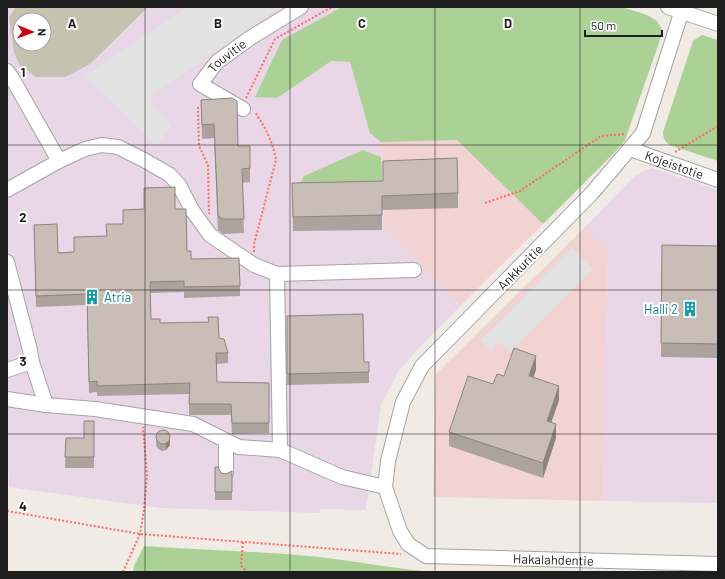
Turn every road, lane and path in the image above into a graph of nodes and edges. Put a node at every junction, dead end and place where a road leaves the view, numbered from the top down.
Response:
1 (301, 7) edge
2 (332, 7) edge
3 (668, 7) edge
4 (682, 9) edge
5 (718, 24) edge
6 (7, 71) edge
7 (204, 107) edge
8 (242, 108) junction
9 (718, 126) edge
10 (643, 133) junction
11 (630, 149) junction
12 (675, 152) dead end
13 (59, 161) junction
14 (718, 180) edge
15 (7, 190) edge
16 (485, 203) dead end
17 (209, 207) dead end
18 (7, 262) edge
19 (254, 265) junction
20 (414, 270) dead end
21 (276, 274) junction
22 (32, 362) junction
23 (7, 370) edge
24 (7, 399) edge
25 (46, 405) junction
26 (142, 416) junction
27 (226, 441) junction
28 (280, 450) junction
29 (226, 473) edge
30 (385, 487) junction
31 (7, 511) edge
32 (400, 531) joint
33 (140, 534) junction
34 (243, 542) junction
35 (403, 554) dead end
36 (718, 564) edge
37 (123, 572) edge
38 (247, 572) edge

1 - 8 street, Touvitie
2 - 8 path
3 - 4 street
4 - 5 street
4 - 10 street, Ankkuritie
6 - 13 street
7 - 17 path
8 - 19 path
9 - 12 path
10 - 11 street, Ankkuritie
10 - 16 path
11 - 14 street, Kojeistotie
11 - 30 street, Ankkuritie
13 - 15 street
13 - 19 street
18 - 22 street
19 - 21 street
20 - 21 street
21 - 28 street
22 - 23 street
22 - 25 street
24 - 25 street
25 - 26 street
26 - 27 street
26 - 33 path
27 - 28 street
27 - 29 street
28 - 30 street
30 - 32 street, Ankkuritie
31 - 33 path
32 - 36 street, Hakalahdentie
33 - 34 path
33 - 37 path
34 - 35 path
34 - 38 path

